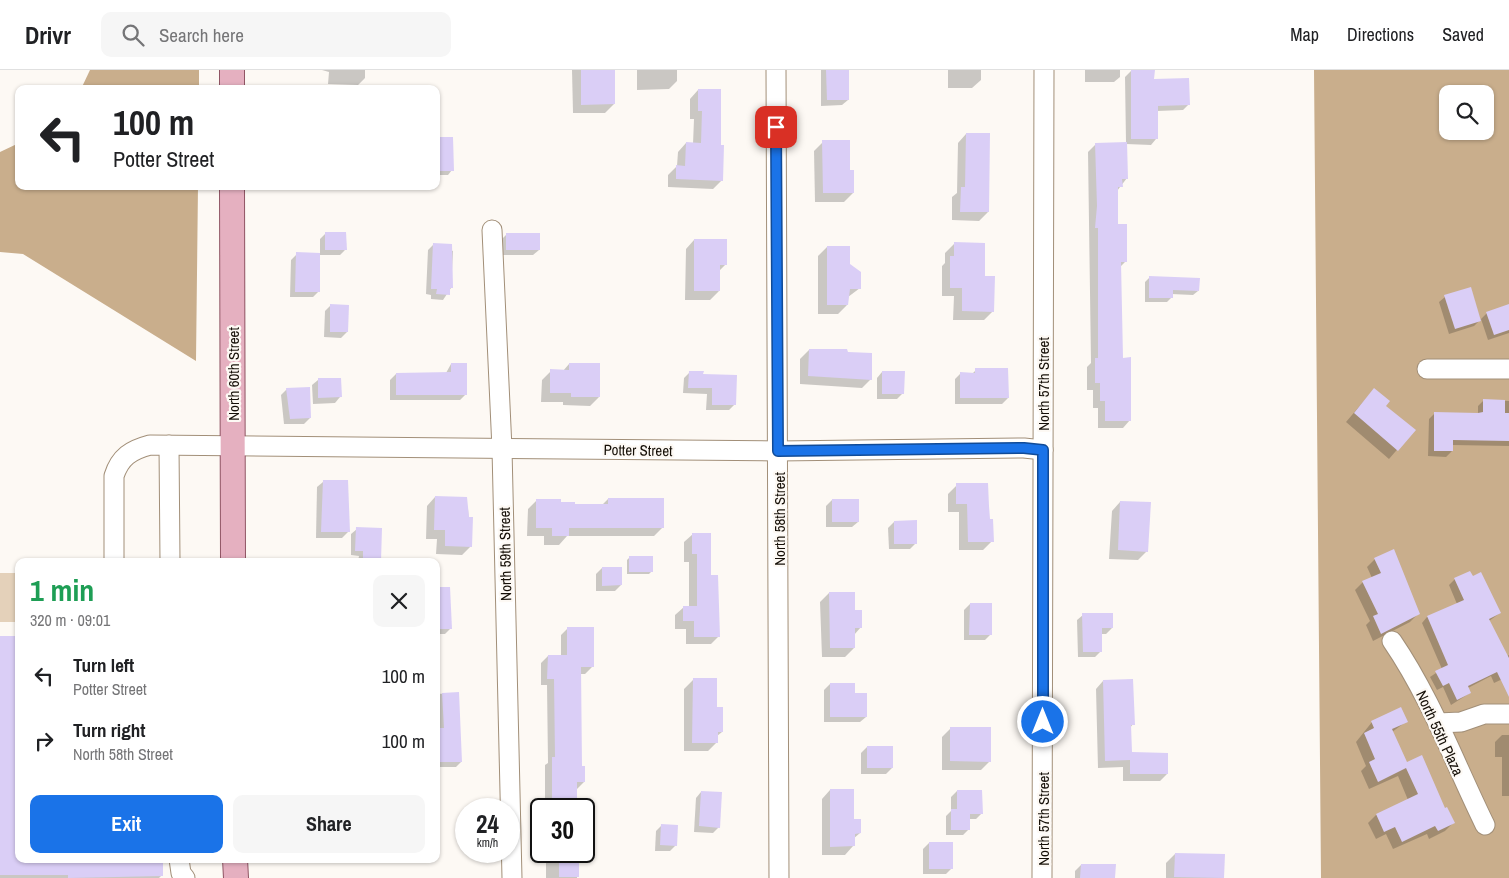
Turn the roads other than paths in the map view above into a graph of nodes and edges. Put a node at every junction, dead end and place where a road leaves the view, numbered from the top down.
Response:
1 (232, 70) edge
2 (776, 70) edge
3 (1044, 70) edge
4 (232, 85) edge
5 (232, 190) edge
6 (492, 230) dead end
7 (1427, 368) dead end
8 (1509, 369) edge
9 (169, 444) junction
10 (233, 446) junction
11 (502, 449) junction
12 (1043, 450) junction
13 (778, 451) junction
14 (114, 558) edge
15 (170, 558) edge
16 (233, 558) edge
17 (1392, 641) dead end
18 (1509, 714) edge
19 (1438, 723) junction
20 (1485, 825) dead end
21 (180, 863) edge
22 (235, 863) edge
23 (185, 878) edge
24 (236, 878) edge
25 (512, 878) edge
26 (779, 878) edge
27 (1042, 878) edge

1 - 4 main road
2 - 13 street, North 58th Street
3 - 12 street, North 57th Street
5 - 10 main road, North 60th Street
6 - 11 street, North 59th Street
7 - 8 street
9 - 10 street, Potter Street
9 - 14 street, Potter Street
9 - 15 street
10 - 11 street, Potter Street
10 - 16 main road, North 60th Street
11 - 13 street, Potter Street
11 - 25 street, North 59th Street
12 - 13 street, Potter Street
12 - 27 street, North 57th Street
13 - 26 street, North 58th Street
17 - 19 street, North 55th Plaza
18 - 19 street
19 - 20 street, North 55th Plaza
21 - 23 street
22 - 24 main road

